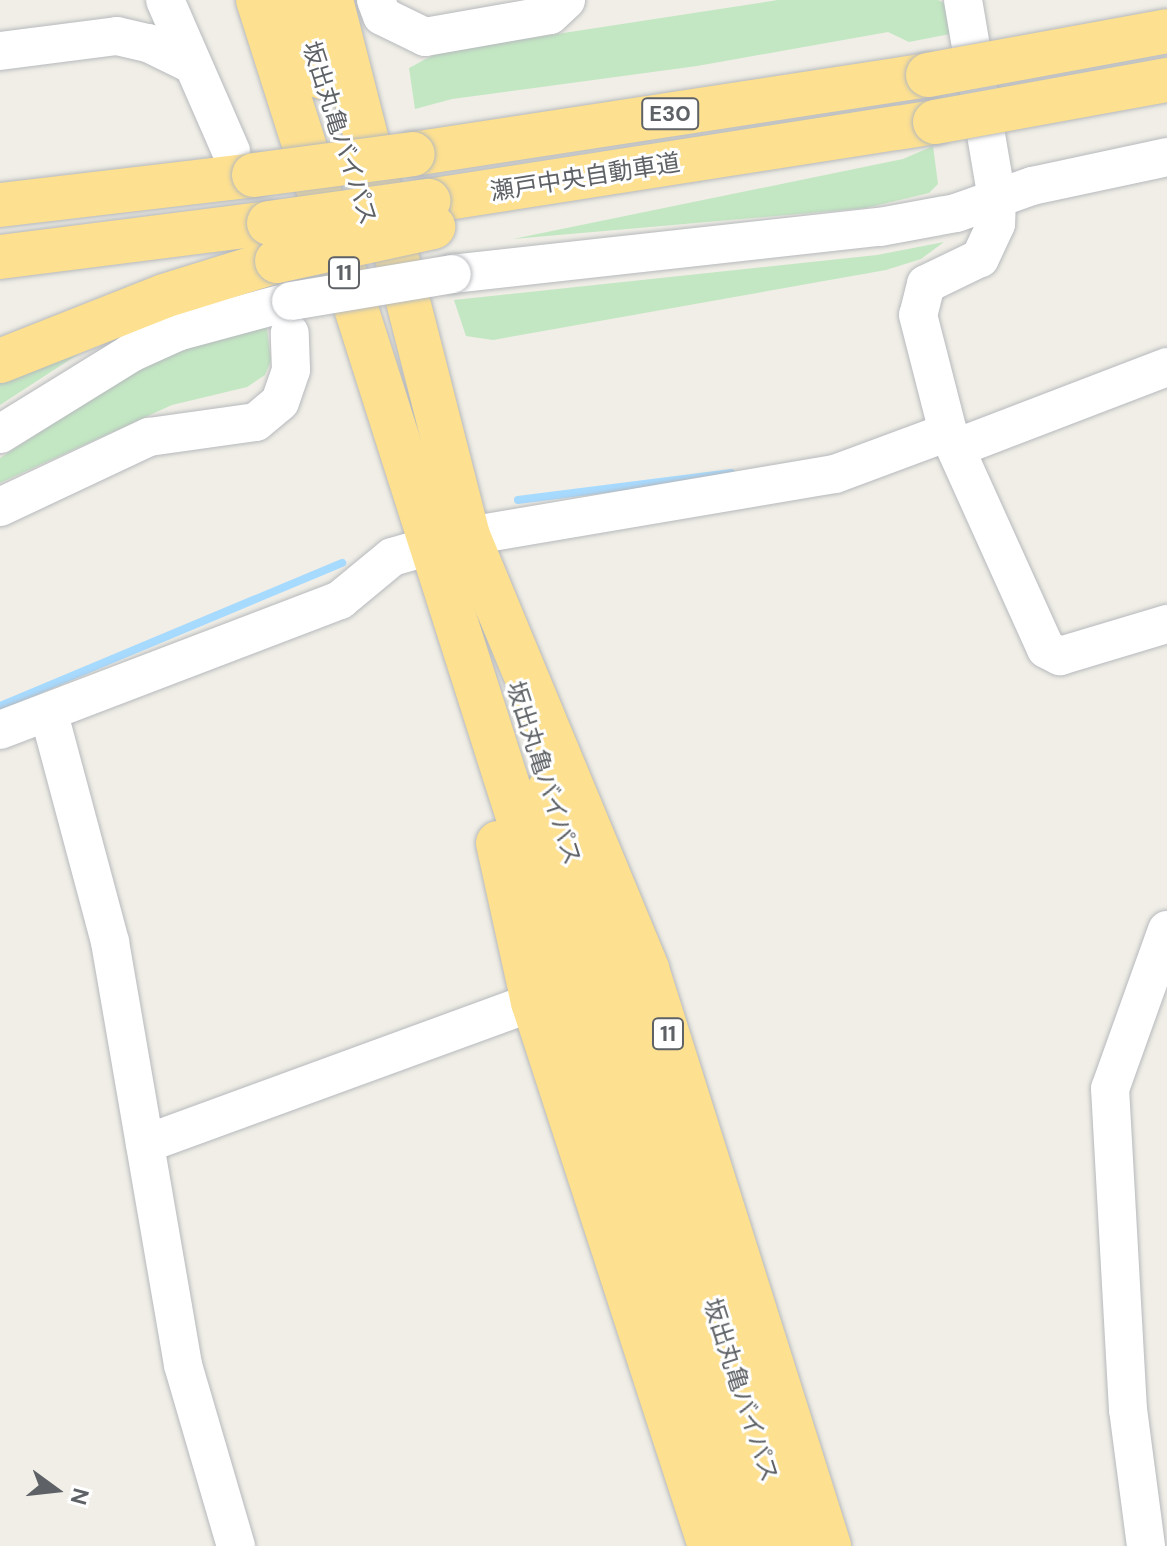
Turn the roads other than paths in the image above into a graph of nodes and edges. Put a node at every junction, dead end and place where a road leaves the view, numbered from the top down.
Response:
1 (165, 0) edge
2 (229, 0) edge
3 (258, 0) edge
4 (297, 0) edge
5 (331, 0) edge
6 (376, 0) edge
7 (566, 0) edge
8 (963, 0) edge
9 (1167, 31) edge
10 (0, 51) edge
11 (189, 63) junction
12 (1167, 80) edge
13 (1167, 157) edge
14 (242, 163) junction
15 (997, 198) junction
16 (0, 205) edge
17 (0, 257) edge
18 (282, 279) junction
19 (0, 361) edge
20 (1167, 367) edge
21 (0, 434) edge
22 (952, 440) junction
23 (0, 507) edge
24 (449, 541) junction
25 (1167, 624) edge
26 (49, 714) junction
27 (0, 730) edge
28 (1167, 930) edge
29 (533, 1002) junction
30 (145, 1144) junction
31 (236, 1546) edge
32 (710, 1546) edge
33 (750, 1546) edge
34 (790, 1546) edge
35 (829, 1546) edge
36 (1146, 1546) edge

1 - 11 street
2 - 24 highway
3 - 24 highway, 坂出丸亀バイパス / 11
4 - 24 highway, 坂出丸亀バイパス / 11
5 - 24 highway
6 - 7 street
8 - 15 street
9 - 14 highway, 瀬戸中央自動車道 / E30, bridge
10 - 11 street
11 - 14 street
12 - 18 highway, bridge
13 - 15 street
14 - 16 highway, 瀬戸中央自動車道 / E30
15 - 18 street, bridge
15 - 22 street
17 - 18 highway
18 - 19 highway
18 - 21 street
18 - 23 street
20 - 22 street
22 - 24 street
22 - 25 street
24 - 26 street
24 - 29 highway, 11
24 - 33 highway, 坂出丸亀バイパス / 11
24 - 34 highway, 坂出丸亀バイパス / 11
24 - 35 highway, 11
26 - 27 street
26 - 30 street
28 - 36 street
29 - 30 street
29 - 32 highway, 11
30 - 31 street

